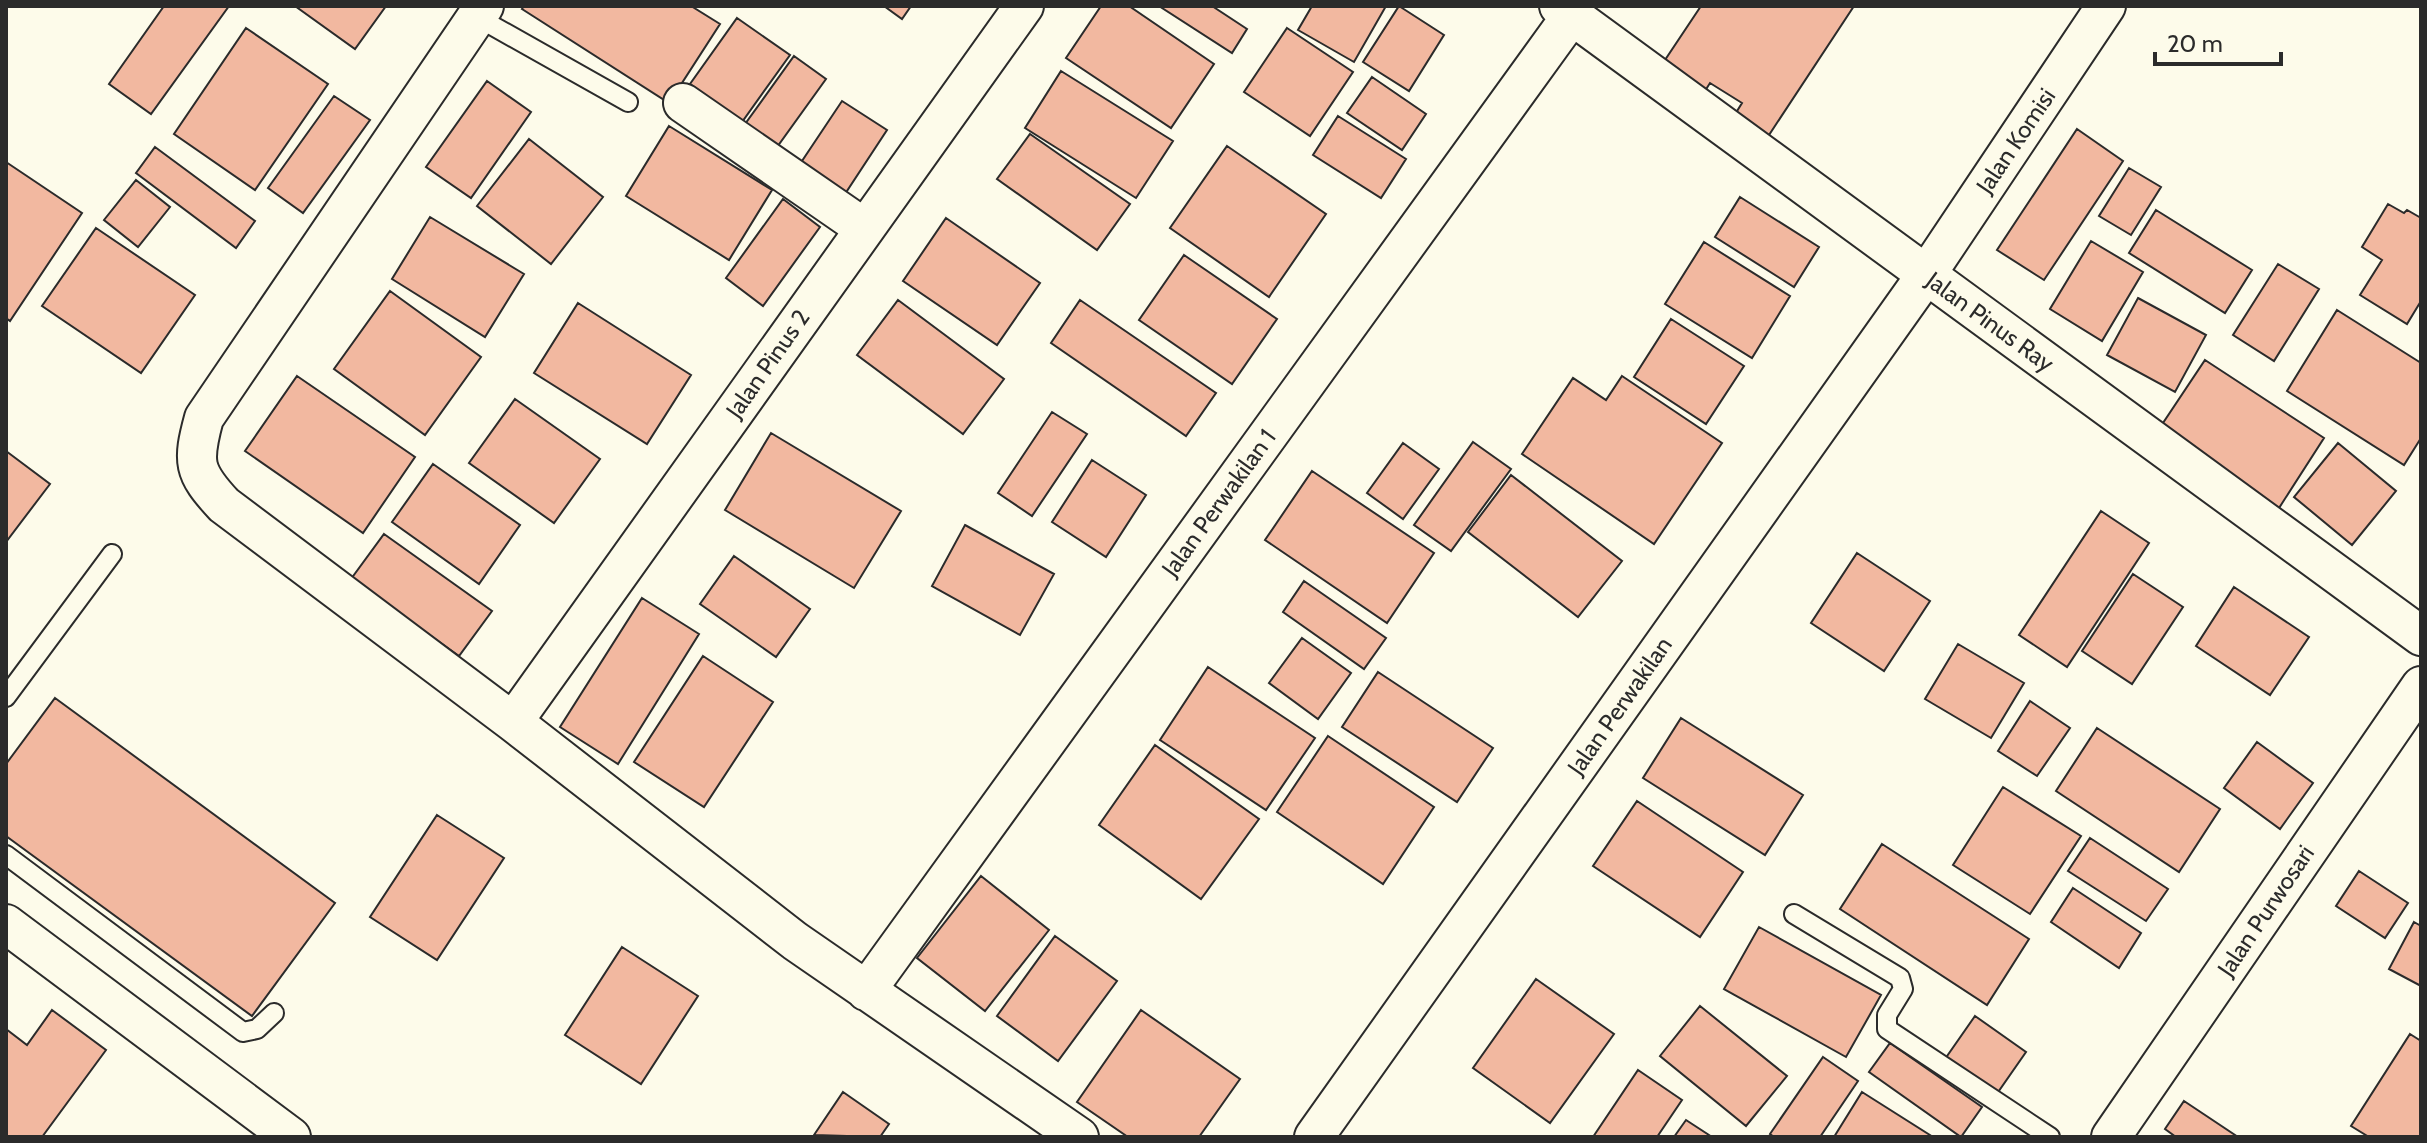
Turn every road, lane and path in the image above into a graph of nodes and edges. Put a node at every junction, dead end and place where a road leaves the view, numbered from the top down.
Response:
1 (1024, 6) edge
2 (2106, 6) edge
3 (1566, 10) edge
4 (480, 11) edge
5 (628, 102) dead end
6 (683, 103) dead end
7 (864, 228) junction
8 (1926, 275) junction
9 (112, 554) dead end
10 (2421, 636) edge
11 (2421, 686) edge
12 (6, 697) edge
13 (513, 722) junction
14 (6, 855) edge
15 (1794, 914) dead end
16 (6, 924) edge
17 (866, 991) junction
18 (274, 1013) dead end
19 (291, 1137) edge
20 (1079, 1137) edge
21 (1314, 1137) edge
22 (2050, 1137) edge
23 (2111, 1137) edge

1 - 7 street, Jalan Pinus 2
2 - 8 street, Jalan Komisi
3 - 8 street, Jalan Pinus Ray
3 - 17 street, Jalan Perwakilan 1
4 - 5 lane
4 - 13 street
6 - 7 street
7 - 13 street, Jalan Pinus 2
8 - 10 street, Jalan Pinus Ray
8 - 21 street, Jalan Perwakilan
9 - 12 lane
11 - 23 street, Jalan Purwosari
13 - 17 street
14 - 18 lane
15 - 22 lane
16 - 19 street
17 - 20 street

